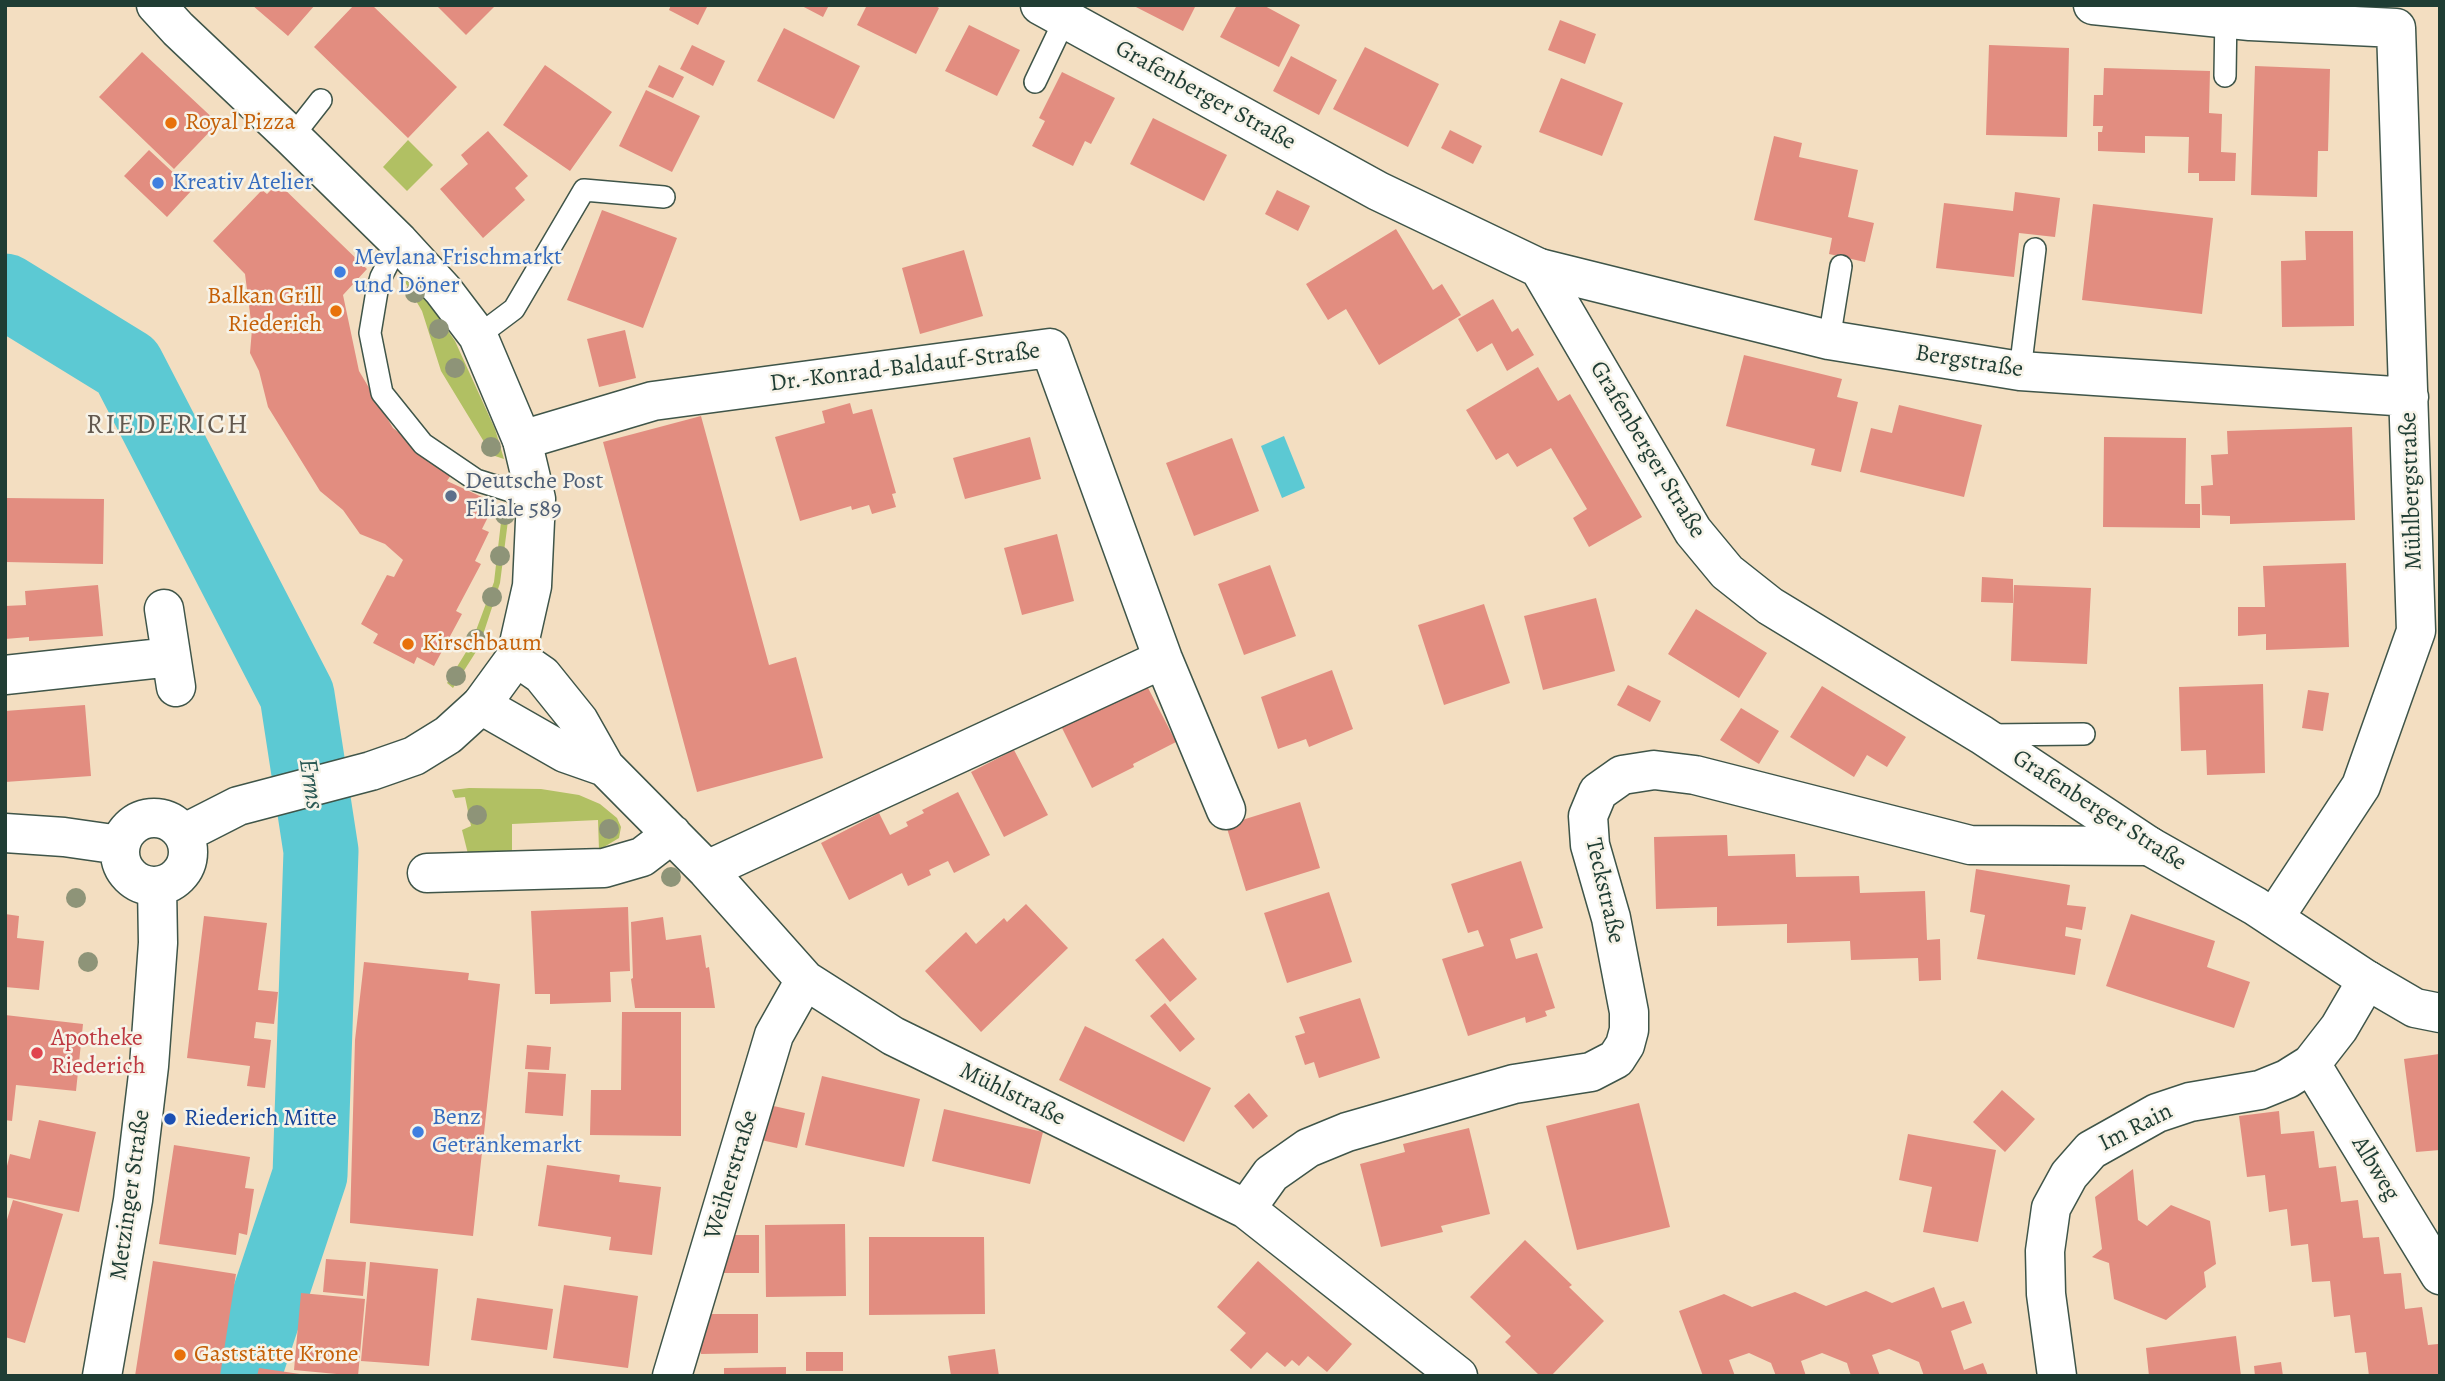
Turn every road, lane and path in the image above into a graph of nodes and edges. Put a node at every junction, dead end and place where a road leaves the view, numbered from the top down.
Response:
1 (156, 5) edge
2 (2093, 5) edge
3 (1053, 12) edge
4 (2226, 12) edge
5 (2396, 17) edge
6 (2225, 76) dead end
7 (1035, 82) dead end
8 (321, 100) dead end
9 (292, 137) junction
10 (664, 197) dead end
11 (399, 243) junction
12 (2035, 249) dead end
13 (1841, 266) dead end
14 (1539, 268) junction
15 (478, 337) junction
16 (1829, 340) junction
17 (2020, 371) junction
18 (2409, 397) junction
19 (522, 440) junction
20 (536, 499) junction
21 (164, 609) dead end
22 (516, 657) junction
23 (1163, 659) junction
24 (5, 675) edge
25 (481, 705) junction
26 (2084, 734) dead end
27 (1982, 735) junction
28 (605, 767) junction
29 (1226, 810) dead end
30 (5, 833) edge
31 (183, 834) junction
32 (672, 834) junction
33 (120, 845) junction
34 (2149, 846) junction
35 (707, 870) junction
36 (426, 873) dead end
37 (157, 887) junction
38 (2274, 919) junction
39 (2367, 980) junction
40 (806, 981) junction
41 (2440, 1013) edge
42 (2311, 1064) junction
43 (1246, 1209) junction
44 (2440, 1275) edge
45 (1435, 1370) edge
46 (102, 1376) edge
47 (672, 1376) edge
48 (2057, 1376) edge

1 - 9 street
2 - 4 street, Mühlbergstraße
3 - 7 lane
3 - 14 street, Grafenberger Straße
4 - 5 street, Mühlbergstraße
4 - 6 lane
5 - 18 street, Mühlbergstraße
8 - 9 lane
9 - 11 street
10 - 15 lane
11 - 15 street
11 - 20 lane
12 - 17 lane
13 - 16 lane
14 - 16 street, Bergstraße
14 - 27 street, Grafenberger Straße
15 - 19 street
16 - 17 street, Bergstraße
17 - 18 street, Bergstraße
18 - 38 street, Mühlbergstraße
19 - 20 street
19 - 23 street, Dr.-Konrad-Baldauf-Straße
20 - 22 street
21 - 24 street
22 - 25 street
22 - 28 street, Mühlstraße
23 - 29 street, Dr.-Konrad-Baldauf-Straße
23 - 35 street
25 - 28 street, Mühlstraße
25 - 31 street
26 - 27 lane
27 - 34 street, Grafenberger Straße
28 - 32 street, Mühlstraße
30 - 33 street
31 - 33 street
31 - 37 street
32 - 35 street, Mühlstraße
32 - 36 street
33 - 37 street
34 - 38 street, Grafenberger Straße
34 - 43 street, Teckstraße
35 - 40 street, Mühlstraße
37 - 46 street, Metzinger Straße
38 - 39 street, Grafenberger Straße
39 - 41 street, Grafenberger Straße
39 - 42 street, Im Rain
40 - 43 street, Mühlstraße
40 - 47 street, Weiherstraße
42 - 44 street, Albweg
42 - 48 street, Im Rain
43 - 45 street, Mühlstraße

